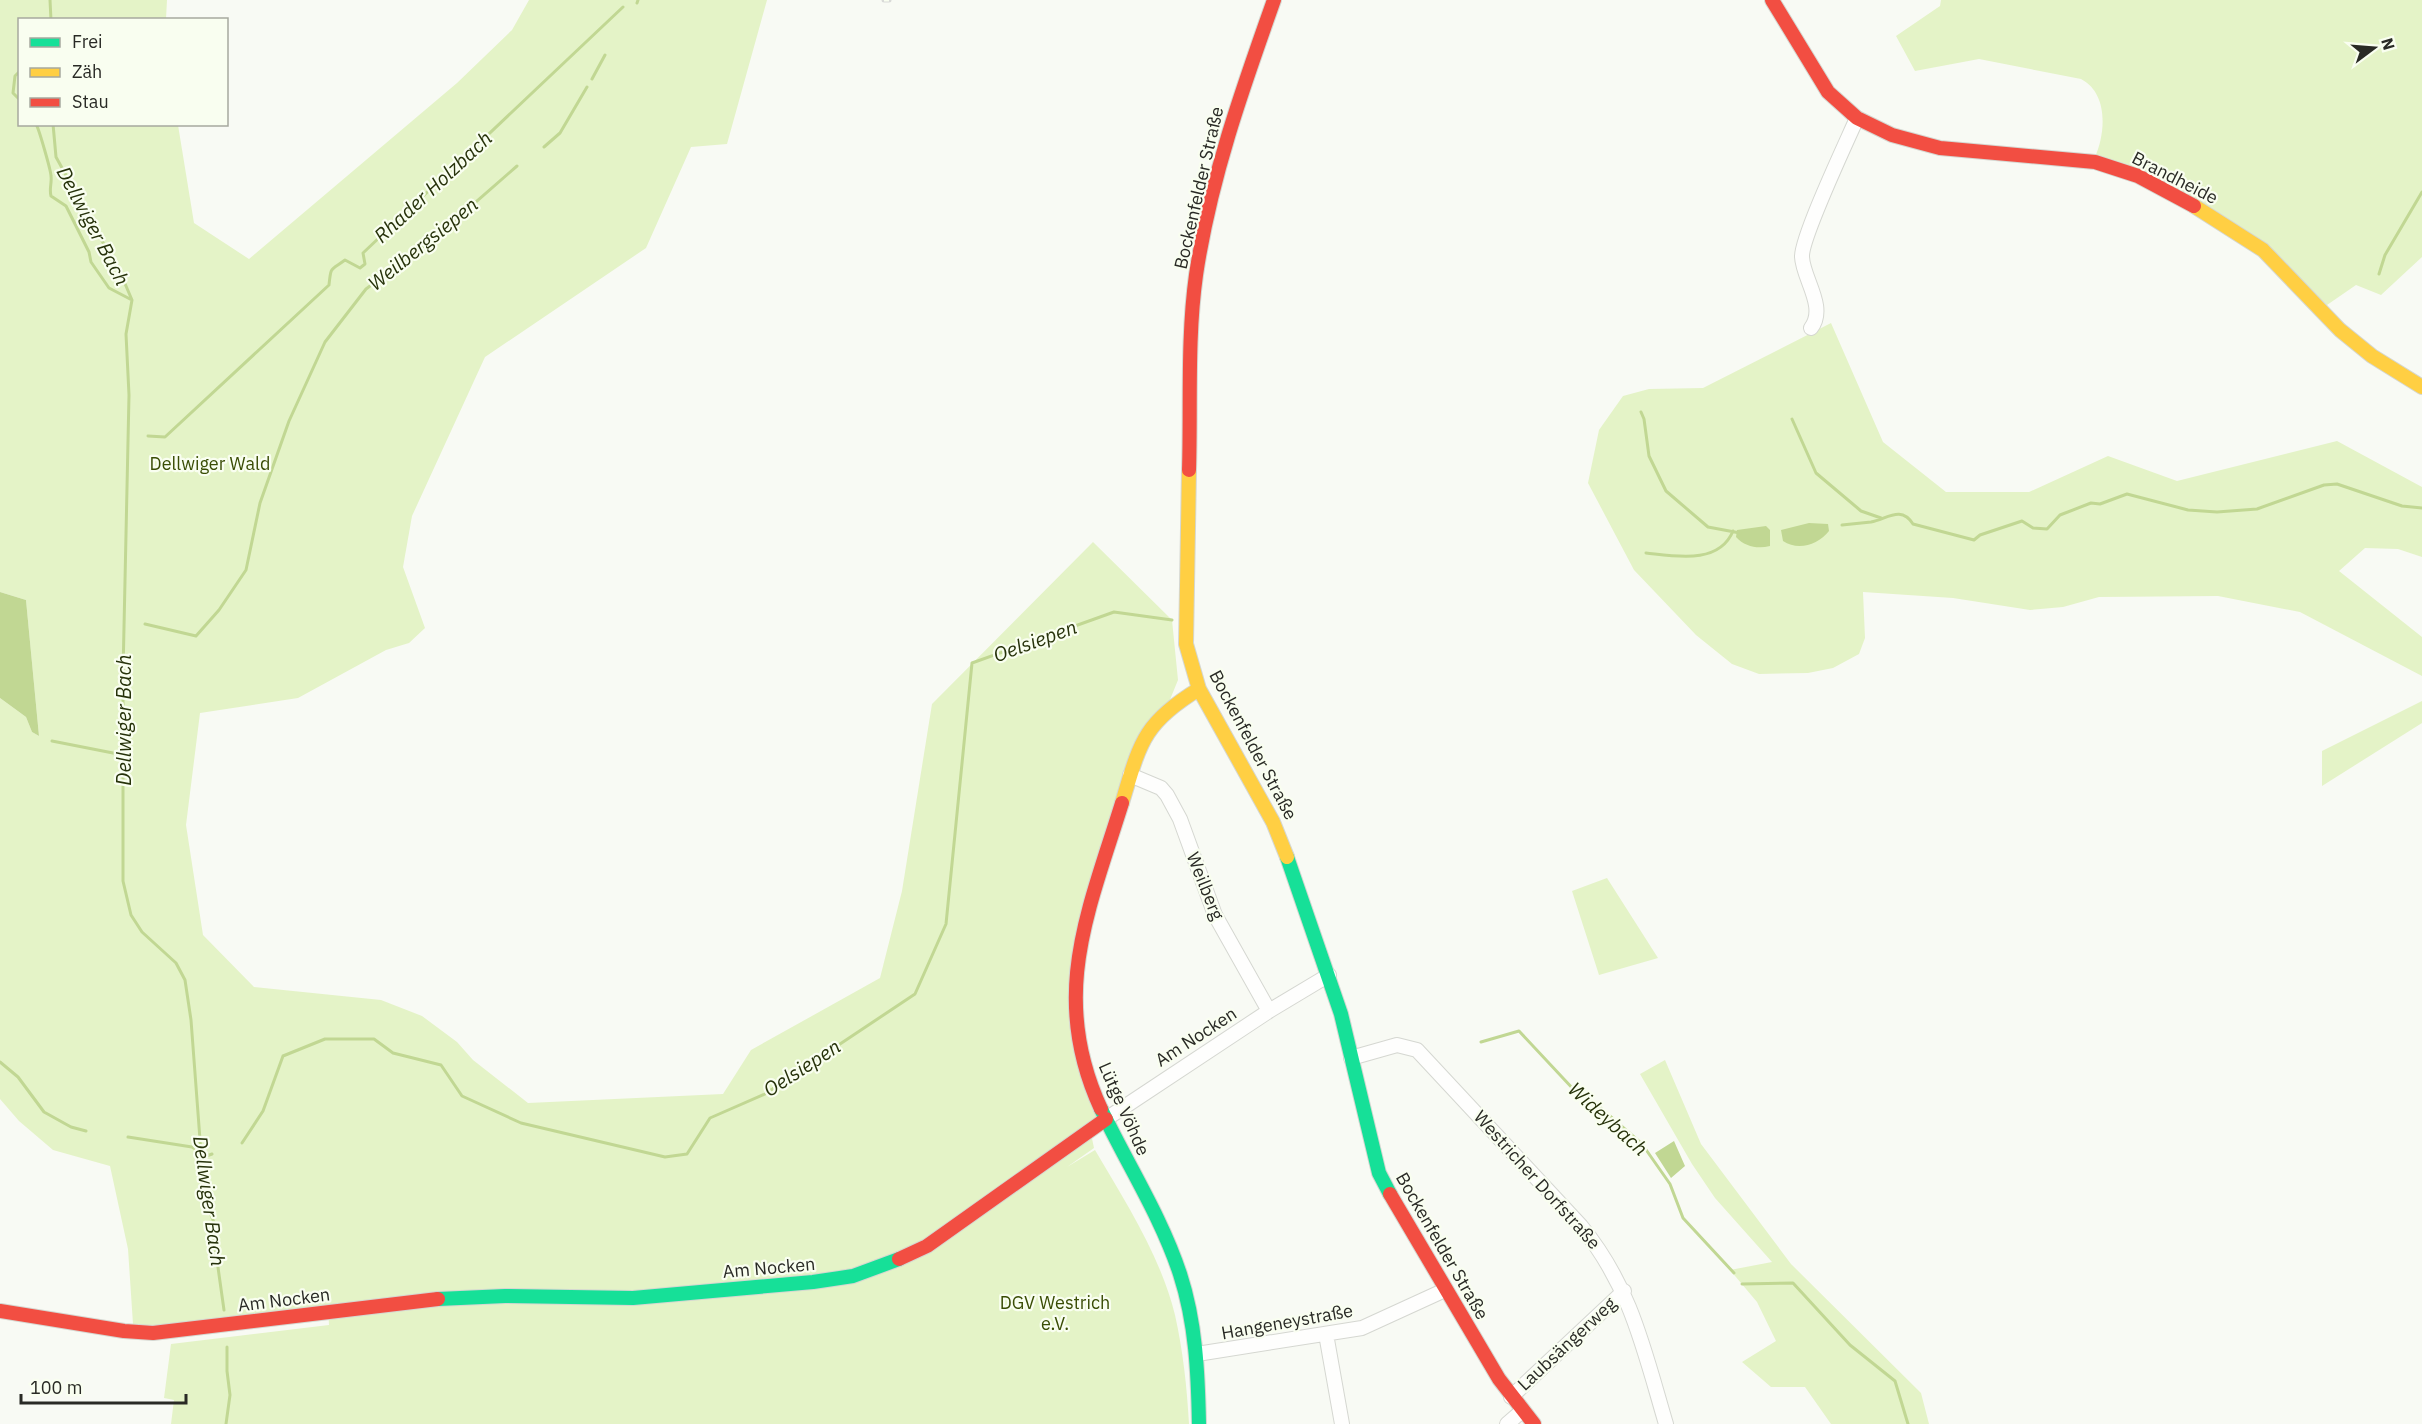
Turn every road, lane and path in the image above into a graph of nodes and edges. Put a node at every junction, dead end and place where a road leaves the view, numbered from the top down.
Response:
1 (1274, 0) edge
2 (1772, 0) edge
3 (1857, 118) junction
4 (1811, 328) dead end
5 (2422, 387) edge
6 (1199, 689) junction
7 (1130, 775) junction
8 (1329, 975) junction
9 (1269, 1011) junction
10 (1352, 1058) junction
11 (1106, 1119) junction
12 (1445, 1290) junction
13 (1624, 1291) junction
14 (0, 1311) edge
15 (1326, 1334) junction
16 (1197, 1354) junction
17 (1511, 1397) junction
18 (1522, 1411) junction
19 (1199, 1424) edge
20 (1342, 1424) edge
21 (1507, 1424) edge
22 (1534, 1424) edge
23 (1666, 1424) edge

1 - 6 street, Bockenfelder Straße
2 - 3 street, Brandheide
3 - 4 street
3 - 5 street, Brandheide
6 - 7 street, Lütge Vöhde
6 - 8 street, Bockenfelder Straße
7 - 9 street, Weilberg
7 - 11 street, Lütge Vöhde
8 - 9 street, Am Nocken
8 - 10 street, Bockenfelder Straße
9 - 11 street, Am Nocken
10 - 12 street, Bockenfelder Straße
10 - 13 street, Westricher Dorfstraße
11 - 14 street, Am Nocken
11 - 16 street, Lütge Vöhde
12 - 15 street, Hangeneystraße
12 - 17 street, Bockenfelder Straße
13 - 17 street, Laubsängerweg
13 - 23 street, Westricher Dorfstraße
15 - 16 street, Hangeneystraße
15 - 20 street
16 - 19 street
17 - 18 street, Bockenfelder Straße
18 - 21 street
18 - 22 street, Bockenfelder Straße

